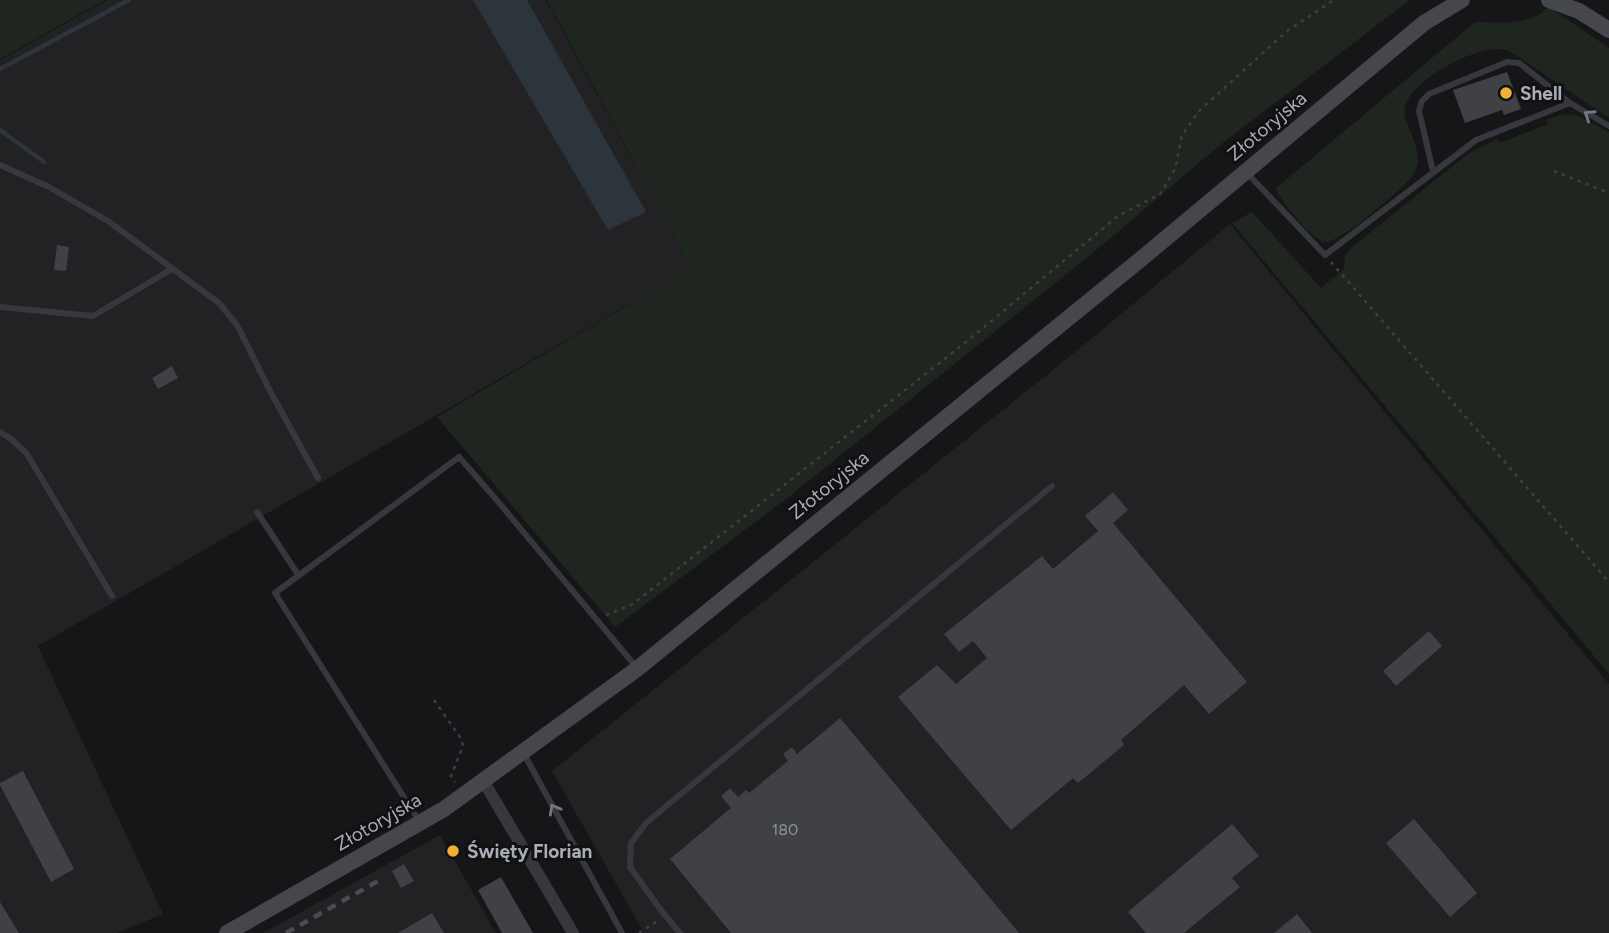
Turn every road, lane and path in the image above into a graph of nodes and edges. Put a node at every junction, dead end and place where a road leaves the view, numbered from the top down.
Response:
1 (1334, 0) edge
2 (1462, 0) edge
3 (1549, 0) edge
4 (1440, 1) edge
5 (1574, 6) edge
6 (1424, 23) junction
7 (1609, 30) edge
8 (1570, 103) junction
9 (1609, 126) edge
10 (0, 165) edge
11 (1245, 171) junction
12 (1433, 172) junction
13 (1554, 172) dead end
14 (1609, 193) edge
15 (1325, 255) junction
16 (172, 270) junction
17 (0, 307) edge
18 (0, 432) edge
19 (318, 478) dead end
20 (1052, 486) dead end
21 (257, 512) dead end
22 (299, 576) junction
23 (1609, 582) edge
24 (112, 596) dead end
25 (599, 623) junction
26 (637, 669) junction
27 (434, 700) dead end
28 (522, 751) junction
29 (484, 782) junction
30 (456, 784) dead end
31 (420, 822) junction
32 (659, 920) dead end
33 (227, 933) edge
34 (573, 933) edge
35 (622, 933) edge
36 (639, 933) edge
37 (680, 933) edge

1 - 25 path
2 - 6 main road, Złotoryjska
3 - 5 main road
4 - 6 main road, Złotoryjska
5 - 7 main road
6 - 11 main road, Złotoryjska
9 -> 8 lane
8 - 12 lane
8 - 12 lane
10 - 16 lane
11 - 15 lane
11 - 26 main road, Złotoryjska
12 - 15 lane
13 - 14 path
15 - 23 path
16 - 17 lane
16 - 19 lane
18 - 24 lane
20 - 37 lane
21 - 22 lane
22 - 25 lane
22 - 31 lane
25 - 26 lane
26 - 28 main road, Złotoryjska
27 - 30 path
28 - 29 main road, Złotoryjska
35 -> 28 lane
29 - 31 main road, Złotoryjska
29 - 34 street
31 - 33 main road, Złotoryjska
32 - 36 path

